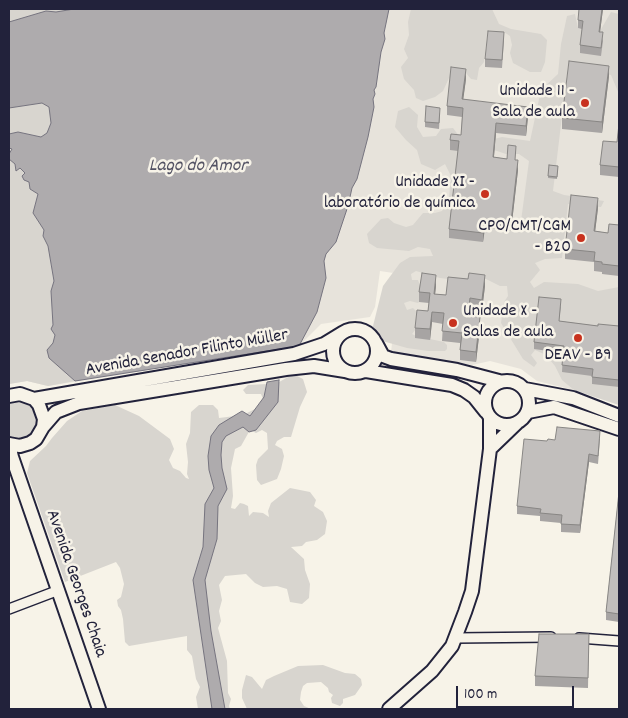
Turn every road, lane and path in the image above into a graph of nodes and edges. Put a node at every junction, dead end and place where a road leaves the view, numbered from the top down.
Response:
1 (342, 333) junction
2 (376, 342) junction
3 (345, 371) junction
4 (366, 371) junction
5 (498, 382) junction
6 (525, 389) junction
7 (9, 396) edge
8 (34, 399) junction
9 (528, 412) junction
10 (488, 415) junction
11 (619, 416) edge
12 (517, 423) junction
13 (43, 427) junction
14 (619, 429) edge
15 (30, 443) junction
16 (9, 444) edge
17 (490, 449) junction
18 (17, 470) junction
19 (59, 590) junction
20 (9, 609) edge
21 (561, 637) edge
22 (456, 638) junction
23 (571, 638) edge
24 (619, 641) edge
25 (99, 709) edge
26 (389, 709) edge

1 - 2 main road
1 - 3 main road
1 - 8 main road, Avenida Senador Filinto Müller
2 - 4 main road
2 - 5 main road
3 - 4 main road
3 - 13 main road, Avenida Senador Filinto Müller
4 - 10 main road
5 - 6 main road
5 - 10 main road
6 - 9 main road
6 - 11 main road
7 - 8 main road, Avenida Senador Filinto Müller
8 - 13 main road
9 - 12 main road
9 - 14 main road
10 - 12 main road
10 - 17 main road
12 - 17 main road
13 - 15 main road, Avenida Senador Filinto Müller
15 - 16 main road
15 - 18 main road
16 - 18 main road, Avenida Georges Chaia
17 - 22 main road
18 - 19 main road, Avenida Georges Chaia
19 - 20 street
19 - 25 main road, Avenida Georges Chaia
21 - 22 street
22 - 26 main road
23 - 24 street

